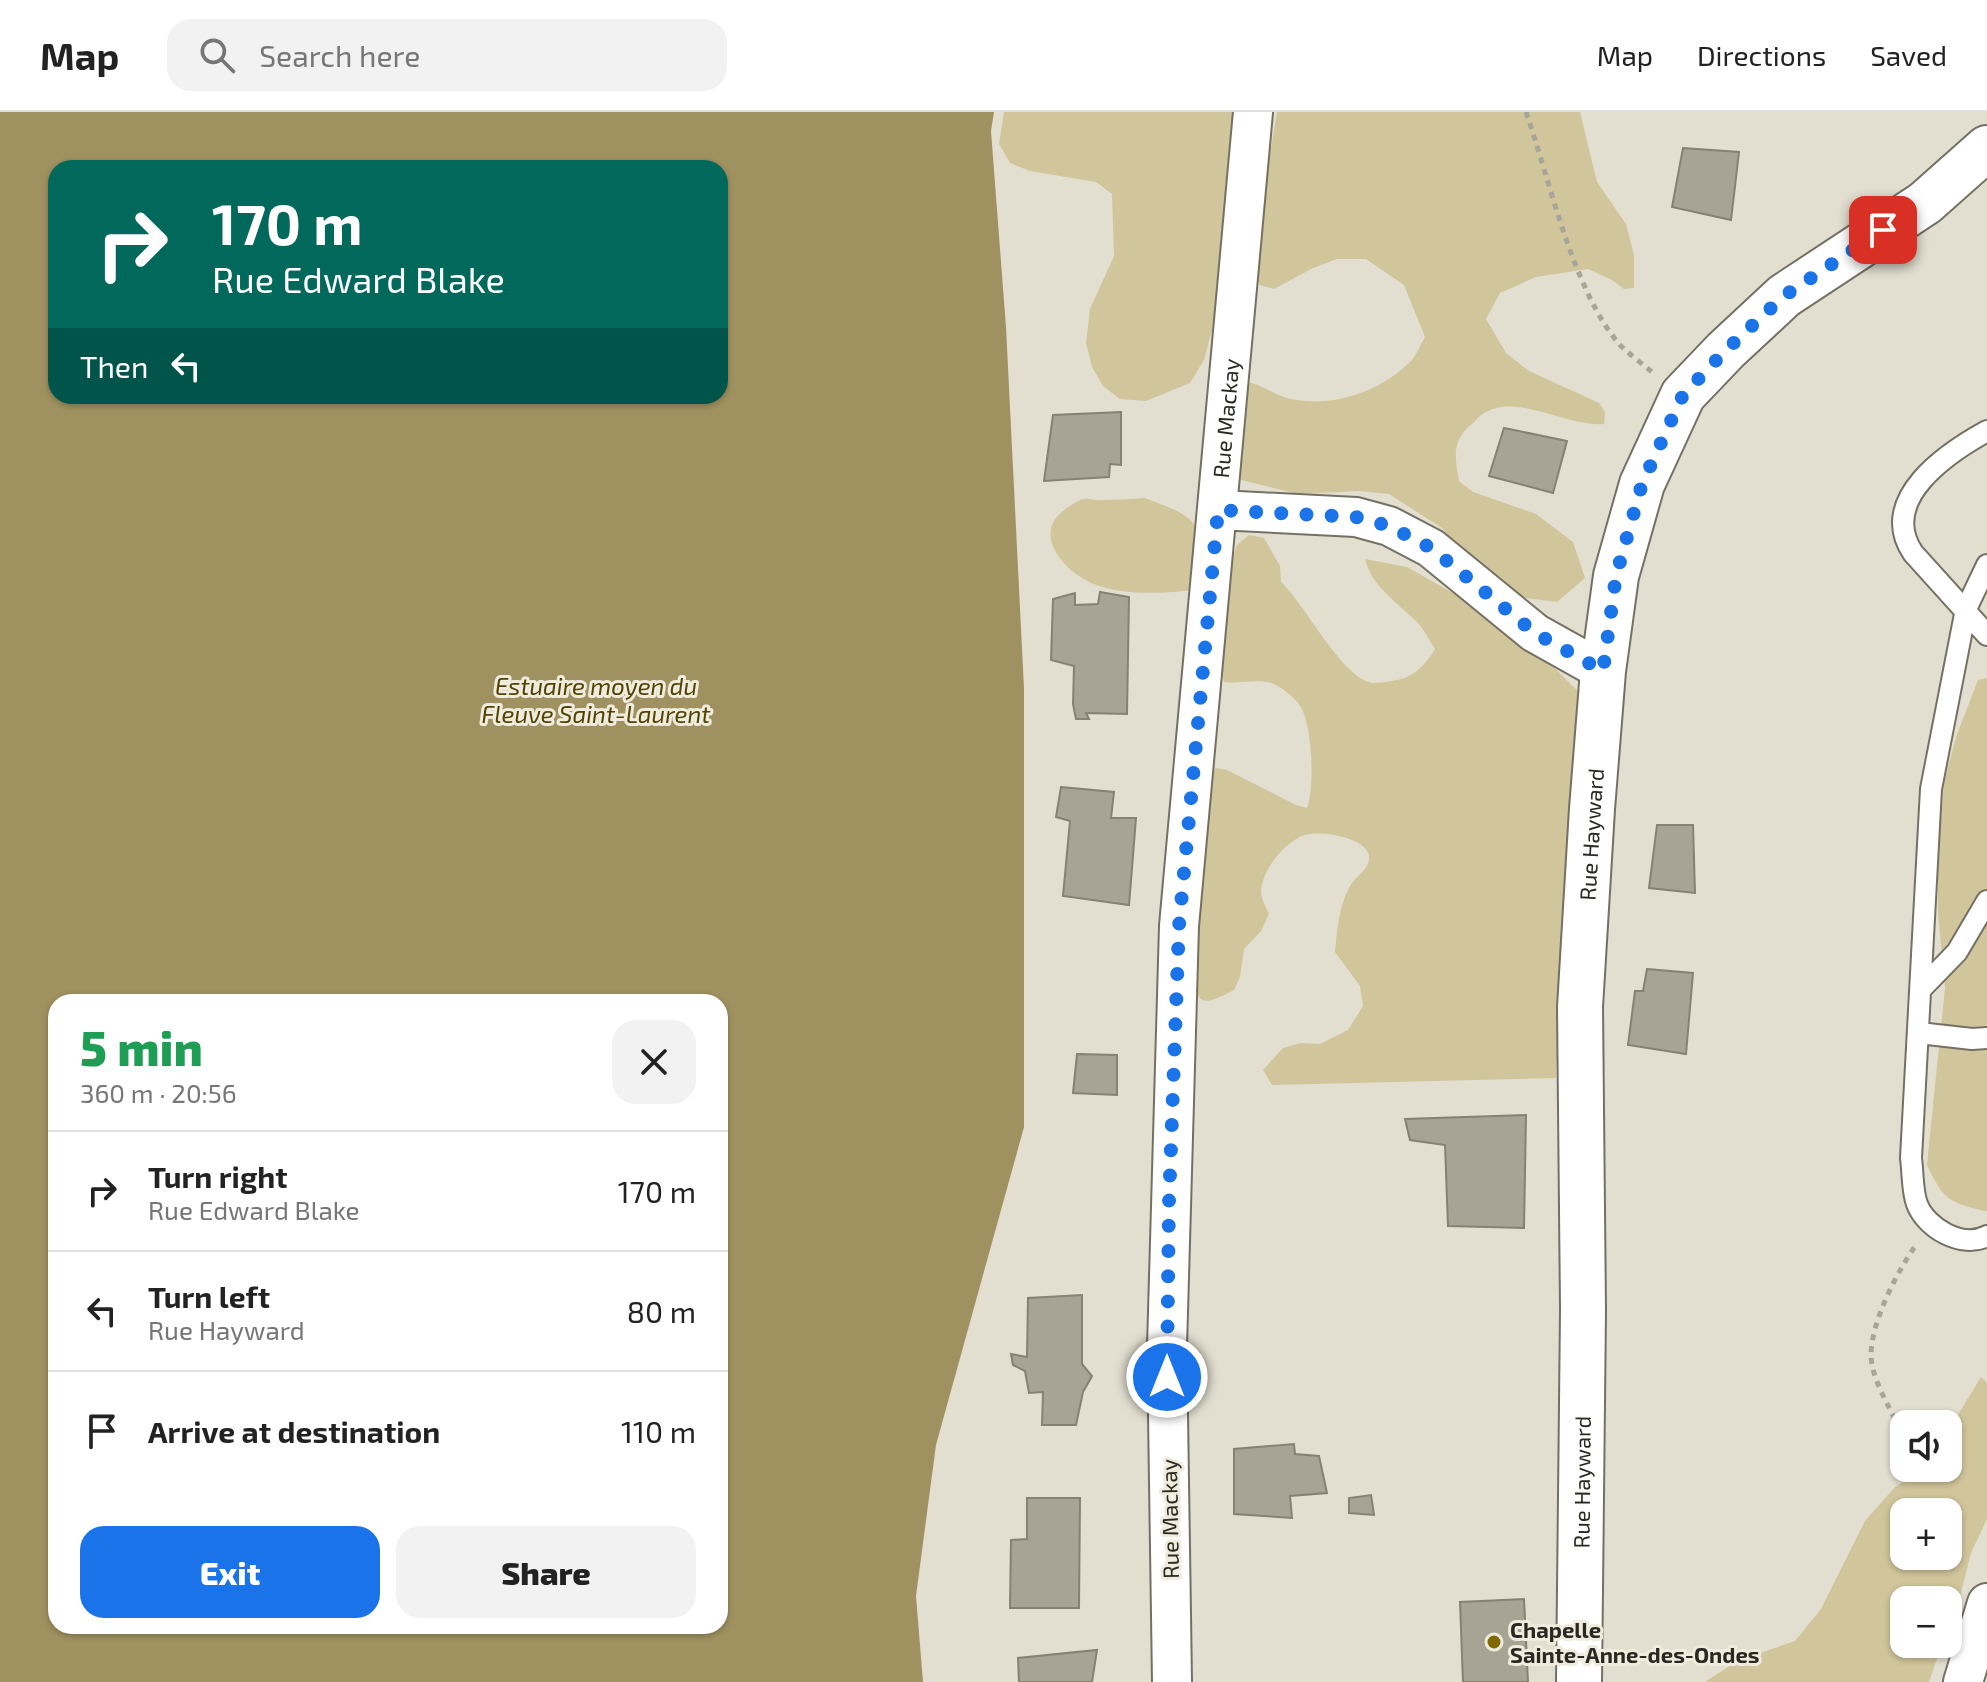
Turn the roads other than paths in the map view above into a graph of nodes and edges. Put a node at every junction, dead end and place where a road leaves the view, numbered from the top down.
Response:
1 (1253, 112) edge
2 (1987, 148) edge
3 (1987, 431) edge
4 (1218, 510) junction
5 (1987, 565) edge
6 (1966, 609) junction
7 (1987, 635) edge
8 (1603, 671) junction
9 (1987, 901) edge
10 (1921, 989) junction
11 (1919, 1033) junction
12 (1987, 1038) edge
13 (1987, 1236) edge
14 (1987, 1603) edge
15 (1172, 1682) edge
16 (1579, 1682) edge
17 (1963, 1682) edge

1 - 4 street, Rue Mackay
2 - 8 street, Rue Hayward
3 - 6 lane
4 - 8 street
4 - 15 street, Rue Mackay
5 - 6 lane
6 - 7 lane
6 - 10 lane
8 - 16 street, Rue Hayward
9 - 10 lane
10 - 11 lane
11 - 12 lane
11 - 13 lane
14 - 17 street

